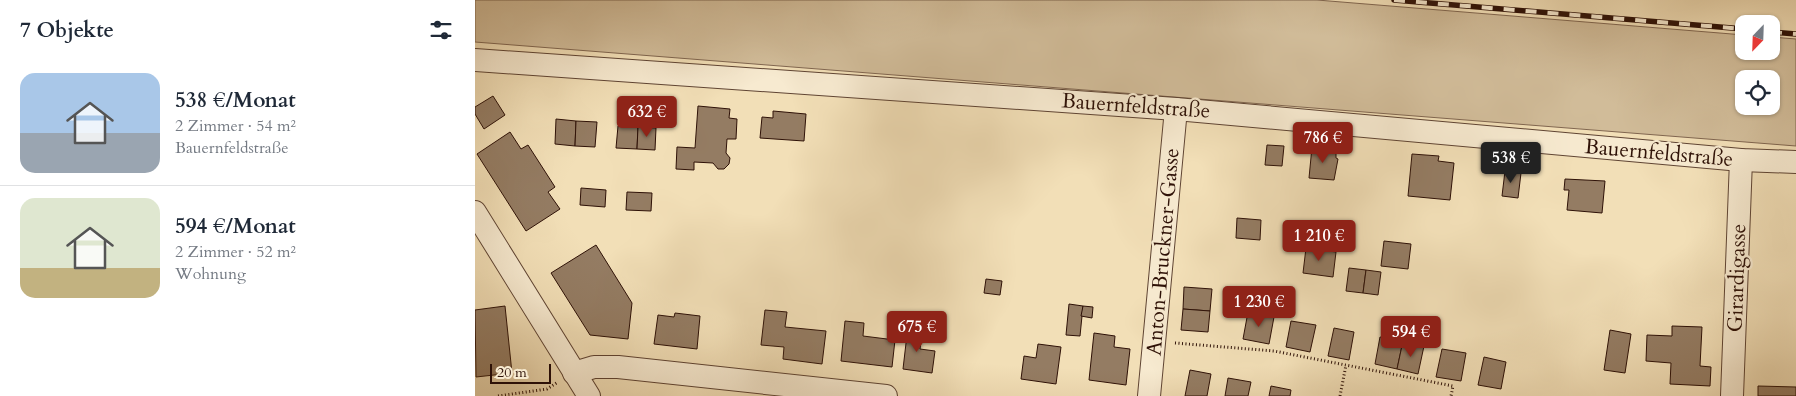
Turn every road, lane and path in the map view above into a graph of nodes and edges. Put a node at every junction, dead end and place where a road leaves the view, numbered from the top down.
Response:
1 (475, 60) edge
2 (1176, 109) junction
3 (1741, 160) junction
4 (1796, 162) edge
5 (475, 212) edge
6 (1154, 341) junction
7 (1346, 365) junction
8 (574, 373) junction
9 (498, 396) edge
10 (589, 396) edge
11 (886, 396) edge
12 (1149, 396) edge
13 (1339, 396) edge
14 (1451, 396) edge
15 (1732, 396) edge

1 - 2 street, Bauernfeldstraße
2 - 3 street, Bauernfeldstraße
2 - 6 street, Anton-Bruckner-Gasse
3 - 4 street, Bauernfeldstraße
3 - 15 street, Girardigasse
5 - 8 street
6 - 7 path
6 - 12 street, Anton-Bruckner-Gasse
7 - 13 path
7 - 14 path
8 - 9 path
8 - 10 street
8 - 11 street

